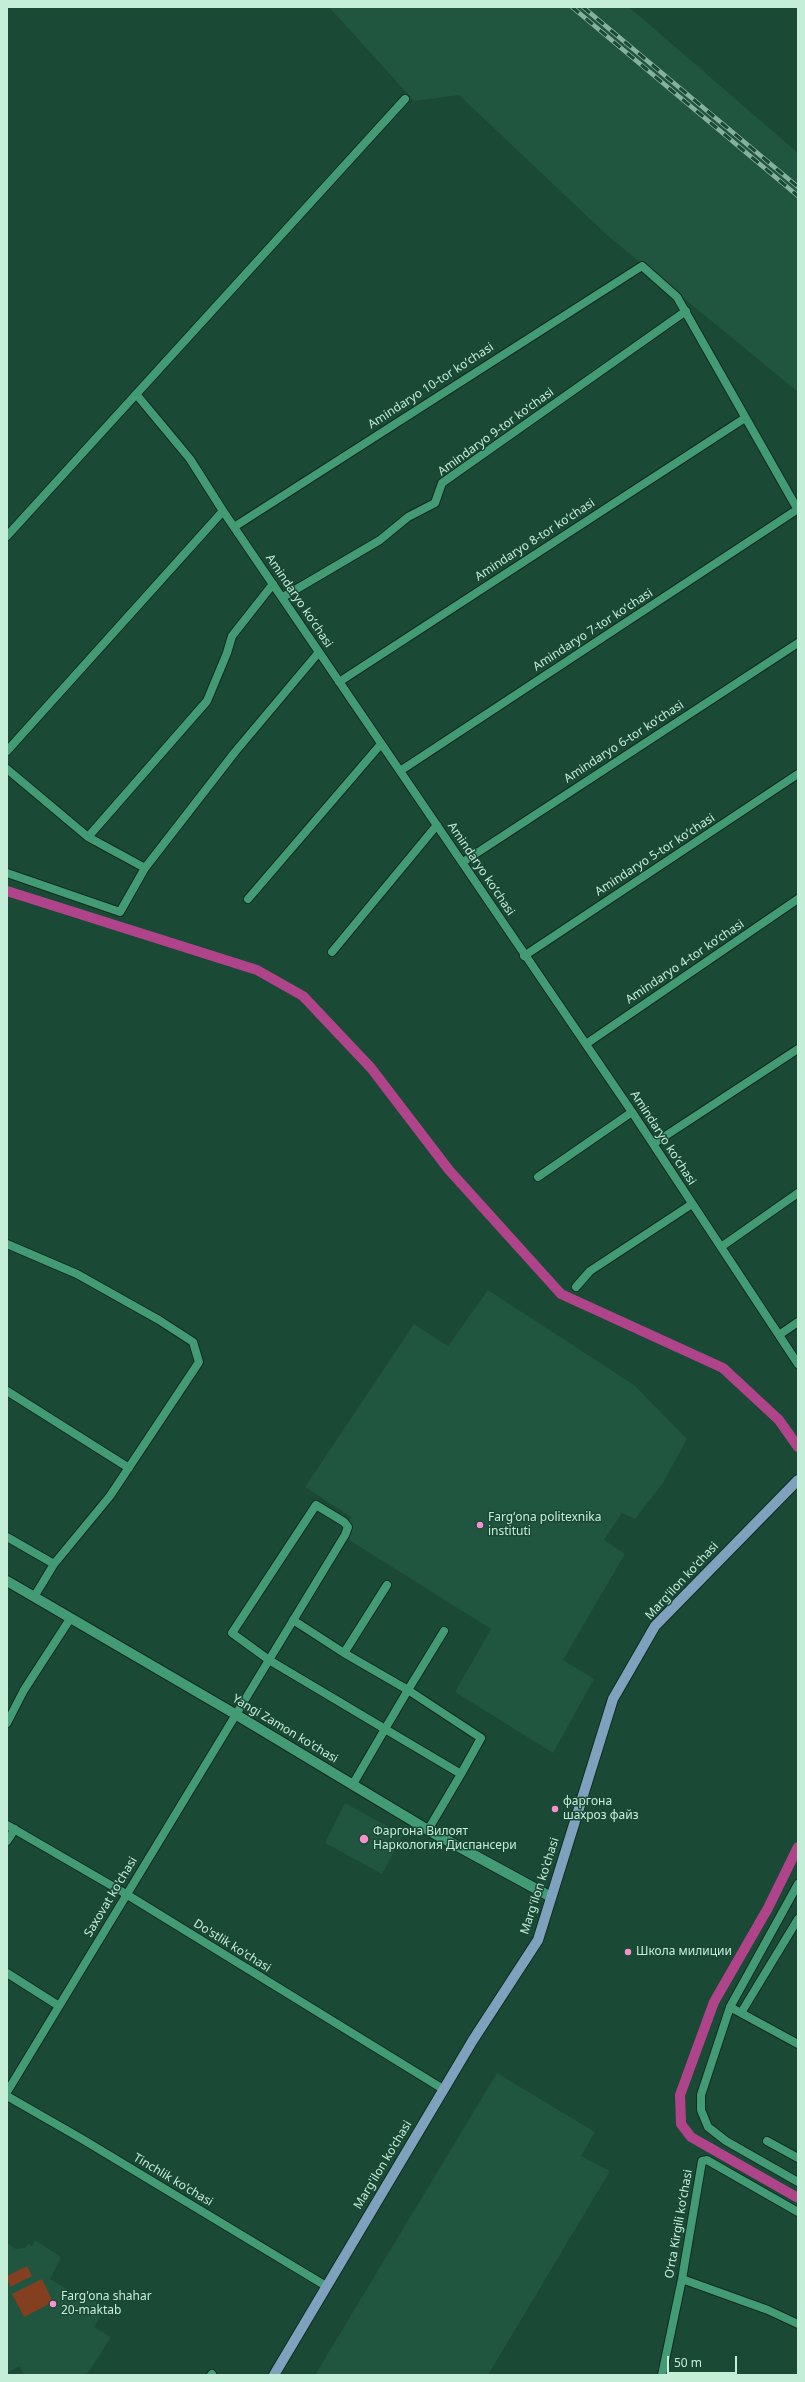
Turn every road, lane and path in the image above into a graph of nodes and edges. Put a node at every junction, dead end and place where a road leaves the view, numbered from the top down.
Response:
1 (405, 99) dead end
2 (686, 310) junction
3 (136, 394) junction
4 (745, 418) junction
5 (798, 510) edge
6 (223, 511) junction
7 (234, 527) junction
8 (7, 536) edge
9 (273, 584) junction
10 (283, 597) junction
11 (798, 643) edge
12 (319, 652) junction
13 (339, 682) junction
14 (381, 744) junction
15 (7, 751) edge
16 (7, 769) edge
17 (400, 770) junction
18 (798, 774) edge
19 (437, 825) junction
20 (88, 837) junction
21 (463, 862) junction
22 (145, 868) junction
23 (7, 873) edge
24 (248, 899) dead end
25 (798, 899) edge
26 (332, 952) dead end
27 (524, 956) junction
28 (586, 1044) junction
29 (798, 1049) edge
30 (632, 1112) junction
31 (653, 1144) junction
32 (538, 1177) dead end
33 (798, 1193) edge
34 (692, 1204) junction
35 (7, 1244) edge
36 (721, 1247) junction
37 (576, 1287) dead end
38 (798, 1322) edge
39 (779, 1335) junction
40 (798, 1364) edge
41 (7, 1391) edge
42 (129, 1468) junction
43 (798, 1480) edge
44 (7, 1537) edge
45 (54, 1564) junction
46 (7, 1581) edge
47 (387, 1585) dead end
48 (34, 1597) junction
49 (70, 1619) junction
50 (293, 1620) junction
51 (444, 1631) dead end
52 (344, 1653) junction
53 (269, 1660) junction
54 (408, 1690) junction
55 (235, 1714) junction
56 (7, 1723) edge
57 (386, 1729) junction
58 (461, 1774) junction
59 (353, 1784) junction
60 (7, 1825) edge
61 (15, 1829) junction
62 (428, 1830) junction
63 (7, 1841) edge
64 (798, 1884) edge
65 (126, 1894) junction
66 (552, 1897) junction
67 (798, 1919) edge
68 (7, 1973) edge
69 (59, 2006) junction
70 (730, 2007) junction
71 (741, 2013) junction
72 (798, 2044) edge
73 (443, 2089) junction
74 (7, 2092) edge
75 (7, 2096) edge
76 (767, 2141) dead end
77 (798, 2158) edge
78 (798, 2182) edge
79 (798, 2212) edge
80 (682, 2279) junction
81 (326, 2286) junction
82 (798, 2324) edge
83 (274, 2375) edge
84 (662, 2375) edge

1 - 3 street
2 - 4 street
2 - 7 street, Amindaryo 10-tor koʻchasi
2 - 10 street, Amindaryo 9-tor koʻchasi
3 - 6 street, Amindaryo koʻchasi
3 - 8 street
4 - 5 street
4 - 13 street, Amindaryo 8-tor koʻchasi
5 - 17 street, Amindaryo 7-tor koʻchasi
6 - 7 street, Amindaryo koʻchasi
6 - 15 street
7 - 9 street, Amindaryo koʻchasi
9 - 10 street, Amindaryo koʻchasi
9 - 20 street
10 - 12 street, Amindaryo koʻchasi
11 - 21 street, Amindaryo 6-tor koʻchasi
12 - 13 street, Amindaryo koʻchasi
12 - 22 street
13 - 14 street, Amindaryo koʻchasi
14 - 17 street, Amindaryo koʻchasi
14 - 24 street
16 - 20 street
17 - 19 street, Amindaryo koʻchasi
18 - 27 street, Amindaryo 5-tor koʻchasi
19 - 21 street, Amindaryo koʻchasi
19 - 26 street
20 - 22 street
21 - 27 street, Amindaryo koʻchasi
22 - 23 street
25 - 28 street, Amindaryo 4-tor koʻchasi
27 - 28 street, Amindaryo koʻchasi
28 - 30 street, Amindaryo koʻchasi
29 - 31 street
30 - 31 street, Amindaryo koʻchasi
30 - 32 street
31 - 34 street, Amindaryo koʻchasi
33 - 36 street
34 - 36 street, Amindaryo koʻchasi
34 - 37 street
35 - 42 street
36 - 39 street, Amindaryo koʻchasi
38 - 39 street
39 - 40 street, Amindaryo koʻchasi
41 - 42 street
42 - 45 street
43 - 66 main road, Marg'ilon ko'chasi
44 - 45 street
45 - 48 street
46 - 48 street, Yangi Zamon ko'chasi
47 - 52 street
48 - 49 street, Yangi Zamon ko'chasi
49 - 55 street, Yangi Zamon ko'chasi
49 - 56 street
50 - 52 street
50 - 53 street, Saxovat ko'chasi
50 - 53 street, Saxovat ko'chasi
51 - 54 street
52 - 54 street
53 - 55 street, Saxovat ko'chasi
53 - 57 street
54 - 57 street
54 - 58 street
55 - 59 street, Yangi Zamon ko'chasi
55 - 65 street, Saxovat ko'chasi
57 - 58 street
57 - 59 street
58 - 62 street
59 - 62 street, Yangi Zamon ko'chasi
60 - 61 street, Do'stlik ko'chasi
61 - 63 street
61 - 65 street, Do'stlik ko'chasi
62 - 66 street, Yangi Zamon ko'chasi
64 - 70 street
65 - 69 street, Saxovat ko'chasi
65 - 73 street, Do'stlik ko'chasi
66 - 73 main road, Marg'ilon ko'chasi
67 - 71 street
68 - 69 street
69 - 74 street, Saxovat ko'chasi
70 - 71 street
70 - 78 street
71 - 72 street
73 - 81 main road, Marg'ilon ko'chasi
75 - 81 street, Tinchlik ko'chasi
76 - 77 street
79 - 80 street, Oʻrta Kirgili koʻchasi
80 - 82 street
80 - 84 street, Oʻrta Kirgili koʻchasi
81 - 83 main road, Marg'ilon ko'chasi

